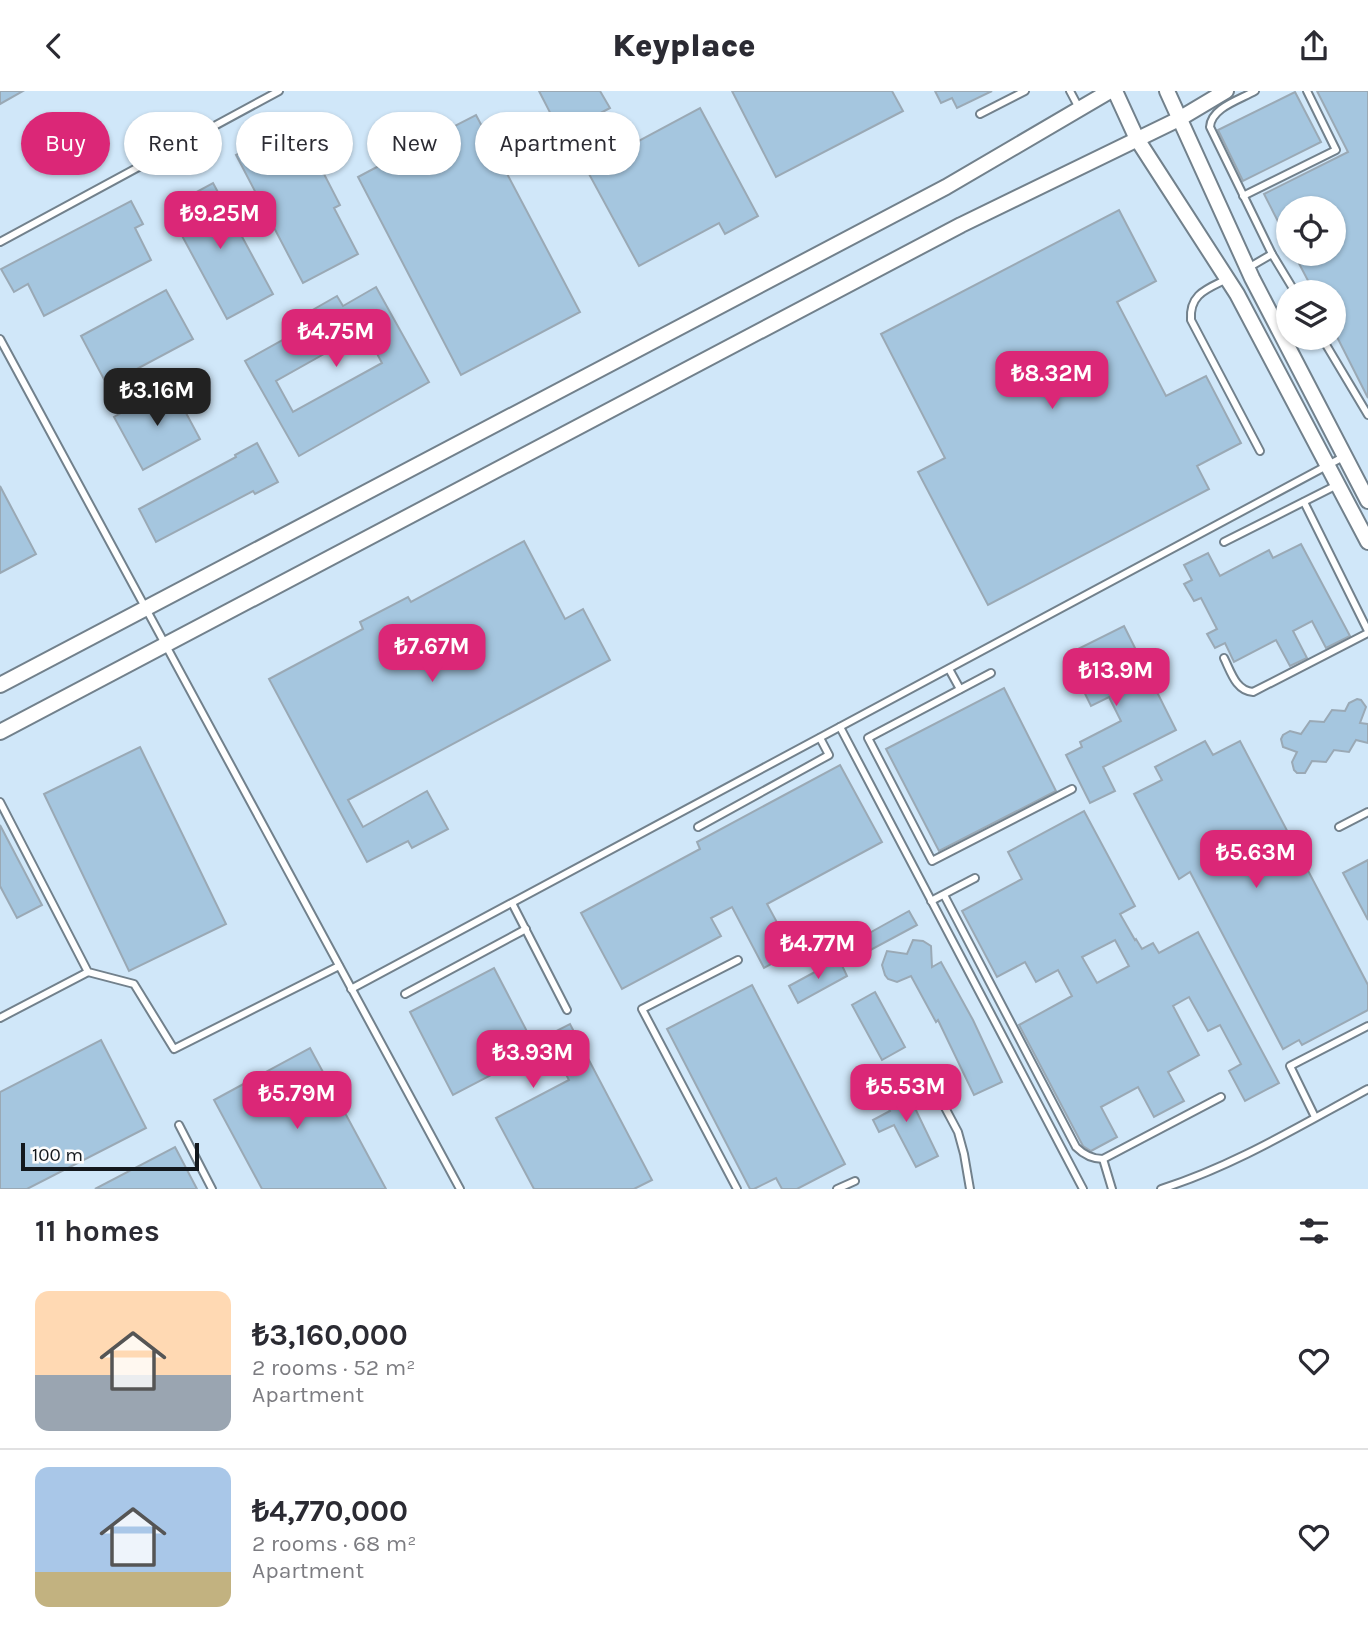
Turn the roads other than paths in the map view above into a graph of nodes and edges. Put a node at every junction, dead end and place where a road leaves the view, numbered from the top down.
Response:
1 (279, 91) edge
2 (1024, 91) edge
3 (1070, 91) edge
4 (1113, 91) edge
5 (1167, 91) edge
6 (1226, 91) edge
7 (1255, 91) edge
8 (1307, 91) edge
9 (1080, 109) junction
10 (980, 114) dead end
11 (1179, 120) junction
12 (1137, 139) junction
13 (1243, 196) junction
14 (0, 242) edge
15 (1272, 254) junction
16 (1248, 268) junction
17 (1227, 279) junction
18 (1288, 280) edge
19 (0, 339) edge
20 (1329, 350) edge
21 (1368, 415) edge
22 (1260, 451) dead end
23 (1345, 456) junction
24 (1328, 466) junction
25 (1337, 485) junction
26 (1368, 501) edge
27 (1304, 502) junction
28 (1224, 541) dead end
29 (1368, 542) edge
30 (145, 610) junction
31 (1368, 632) edge
32 (166, 643) junction
33 (1224, 658) dead end
34 (949, 669) junction
35 (991, 673) dead end
36 (0, 685) edge
37 (960, 689) junction
38 (840, 727) junction
39 (0, 732) edge
40 (820, 738) junction
41 (1072, 789) dead end
42 (0, 802) edge
43 (1368, 812) edge
44 (698, 827) dead end
45 (1339, 827) dead end
46 (975, 878) dead end
47 (944, 895) junction
48 (931, 901) junction
49 (512, 903) junction
50 (526, 929) junction
51 (738, 960) dead end
52 (339, 966) junction
53 (88, 972) junction
54 (351, 989) junction
55 (405, 994) dead end
56 (567, 1010) dead end
57 (0, 1018) edge
58 (1368, 1026) edge
59 (925, 1070) dead end
60 (1368, 1089) edge
61 (1221, 1097) dead end
62 (1315, 1117) junction
63 (179, 1125) dead end
64 (1103, 1159) junction
65 (855, 1181) dead end
66 (212, 1189) edge
67 (460, 1189) edge
68 (737, 1189) edge
69 (837, 1189) edge
70 (970, 1189) edge
71 (1083, 1189) edge
72 (1112, 1189) edge
73 (1161, 1189) edge

1 - 14 lane
2 - 10 lane
3 - 9 lane
4 - 9 street
4 - 12 street
5 - 11 street
6 - 11 street
7 - 13 lane
8 - 13 lane
9 - 30 street
11 - 12 street
11 - 16 street
12 - 17 street
12 - 32 street
13 - 15 lane
15 - 16 lane
15 - 18 lane
16 - 23 street
17 - 22 lane
17 - 24 street
19 - 30 lane
20 - 21 lane
23 - 24 lane
23 - 26 street
24 - 25 street
24 - 34 lane
25 - 27 lane
25 - 29 street
27 - 28 lane
27 - 31 lane
30 - 32 lane
30 - 36 street
31 - 33 lane
32 - 39 street
32 - 52 lane
34 - 37 lane
34 - 38 lane
35 - 37 lane
37 - 41 lane
38 - 40 lane
38 - 48 lane
40 - 44 lane
40 - 49 lane
42 - 53 lane
43 - 45 lane
46 - 47 lane
47 - 48 lane
47 - 64 lane
48 - 71 lane
49 - 50 lane
49 - 54 lane
50 - 55 lane
50 - 56 lane
51 - 68 lane
52 - 53 lane
52 - 54 lane
53 - 57 lane
54 - 67 lane
58 - 62 lane
59 - 70 lane
60 - 62 lane
61 - 64 lane
62 - 73 lane
63 - 66 lane
64 - 72 lane
65 - 69 lane

